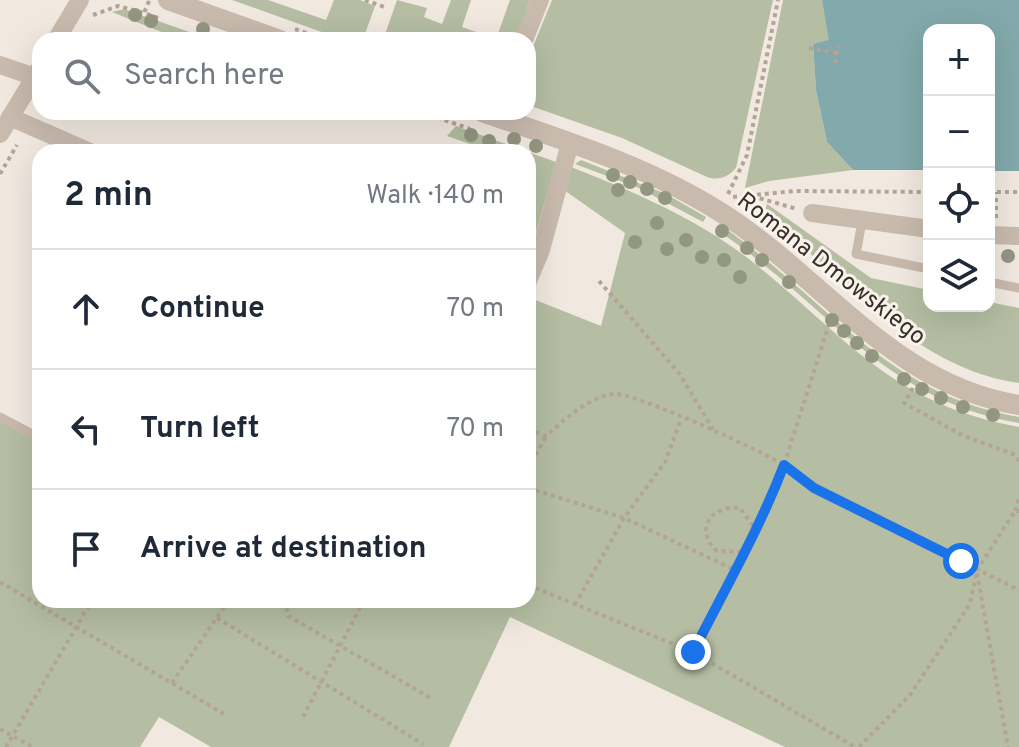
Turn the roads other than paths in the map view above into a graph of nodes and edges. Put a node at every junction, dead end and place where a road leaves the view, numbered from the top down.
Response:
1 (80, 0) edge
2 (168, 0) edge
3 (540, 0) edge
4 (61, 32) edge
5 (258, 32) edge
6 (527, 32) edge
7 (0, 65) edge
8 (32, 72) edge
9 (32, 81) edge
10 (10, 117) junction
11 (507, 120) edge
12 (0, 134) edge
13 (570, 143) junction
14 (72, 144) edge
15 (812, 213) road end
16 (862, 222) junction
17 (923, 228) edge
18 (995, 235) edge
19 (1019, 236) edge
20 (536, 262) edge
21 (923, 268) edge
22 (995, 283) edge
23 (1019, 288) edge
24 (1019, 405) edge
25 (0, 417) edge
26 (32, 434) edge

1 - 4 street
2 - 5 street
3 - 6 street
7 - 8 street
9 - 10 street
10 - 12 street
10 - 14 street
11 - 13 street, Romana Dmowskiego
13 - 20 street
13 - 24 street, Romana Dmowskiego
15 - 16 street
16 - 17 street
16 - 21 lane
18 - 19 street
22 - 23 lane
25 - 26 lane

